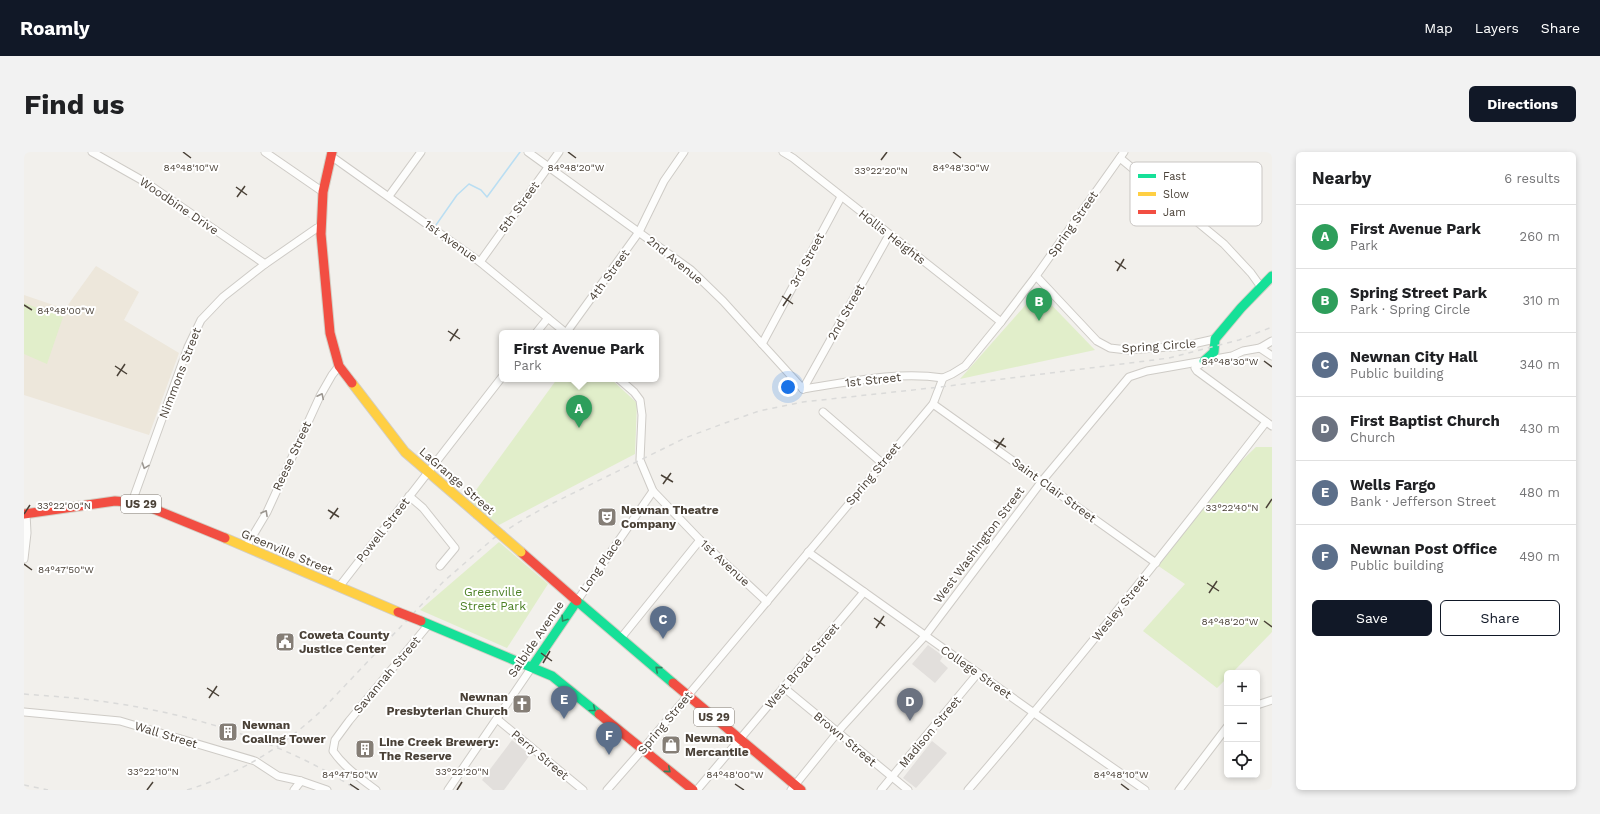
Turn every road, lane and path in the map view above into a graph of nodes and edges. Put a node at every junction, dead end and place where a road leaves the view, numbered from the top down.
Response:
1 (92, 152) edge
2 (265, 152) edge
3 (421, 152) edge
4 (528, 152) edge
5 (559, 152) edge
6 (684, 152) edge
7 (783, 152) edge
8 (331, 154) edge
9 (1122, 155) edge
10 (1130, 162) edge
11 (548, 167) junction
12 (323, 192) junction
13 (389, 196) junction
14 (841, 196) junction
15 (1203, 226) edge
16 (321, 228) junction
17 (639, 232) junction
18 (889, 234) junction
19 (480, 262) junction
20 (264, 264) junction
21 (1036, 276) junction
22 (1272, 276) edge
23 (1261, 287) junction
24 (548, 318) junction
25 (1001, 322) junction
26 (538, 330) edge
27 (562, 330) edge
28 (568, 330) edge
29 (1215, 340) junction
30 (1272, 341) edge
31 (762, 344) junction
32 (1260, 348) junction
33 (1272, 356) edge
34 (1204, 361) junction
35 (339, 366) junction
36 (943, 378) junction
37 (499, 381) edge
38 (622, 382) edge
39 (803, 389) junction
40 (933, 404) junction
41 (823, 412) dead end
42 (1269, 424) edge
43 (882, 463) junction
44 (428, 472) junction
45 (1042, 481) junction
46 (653, 490) junction
47 (409, 496) junction
48 (132, 502) junction
49 (25, 513) edge
50 (700, 540) junction
51 (246, 547) junction
52 (808, 552) junction
53 (24, 558) edge
54 (1156, 563) junction
55 (440, 566) dead end
56 (339, 587) junction
57 (864, 592) junction
58 (577, 600) junction
59 (767, 602) junction
60 (425, 623) junction
61 (925, 636) junction
62 (620, 638) junction
63 (538, 658) junction
64 (532, 668) junction
65 (978, 673) junction
66 (552, 676) junction
67 (783, 687) junction
68 (688, 695) junction
69 (1272, 700) edge
70 (1260, 704) edge
71 (24, 712) edge
72 (1034, 714) junction
73 (497, 719) junction
74 (1224, 731) edge
75 (838, 732) junction
76 (740, 740) junction
77 (643, 749) junction
78 (892, 778) junction
79 (301, 781) junction
80 (796, 788) edge
81 (294, 790) edge
82 (328, 790) edge
83 (376, 790) edge
84 (448, 790) edge
85 (583, 790) edge
86 (607, 790) edge
87 (692, 790) edge
88 (697, 790) edge
89 (882, 790) edge
90 (908, 790) edge
91 (968, 790) edge
92 (1145, 790) edge
93 (1178, 790) edge

1 - 20 street, Woodbine Drive
2 - 12 street
3 - 13 street
4 - 11 street, 2nd Avenue
5 - 11 street, 5th Street
6 - 17 street, 4th Street
7 - 14 street, Hollis Heights
8 - 12 main road, LaGrange Street
8 - 13 street, 1st Avenue
9 - 10 street
9 - 21 street, Spring Street
11 - 17 street, 2nd Avenue
11 - 19 street, 5th Street
12 - 16 main road, LaGrange Street
13 - 19 street, 1st Avenue
14 - 18 street, Hollis Heights
14 - 31 street, 3rd Street
15 - 23 street
16 - 20 street, Nimmons Street
16 - 35 main road, LaGrange Street
17 - 28 street, 4th Street
17 - 31 street, 2nd Avenue
18 - 25 street, Hollis Heights
18 - 39 street, 2nd Street
19 - 24 street, 1st Avenue
20 -> 48 street, Nimmons Street
21 - 25 street, Spring Street
21 - 29 street, Spring Circle
22 - 23 main road
23 - 29 main road
24 - 26 street
24 - 27 street, 1st Avenue
25 - 36 street, Spring Street
29 - 34 main road
30 - 32 street, West Washington Street
31 - 39 street, 2nd Avenue
32 - 33 street
32 - 34 street, West Washington Street
34 - 42 street
34 - 45 street, West Washington Street
35 - 44 main road, LaGrange Street
51 -> 35 street, Reese Street
36 - 39 street, 1st Street
36 - 40 street, Spring Street
37 - 44 street, Powell Street
38 - 46 street, 1st Avenue
40 - 43 street, Spring Street
40 - 45 street, Saint Clair Street
41 - 43 street
42 - 54 street, Wesley Street
43 - 52 street, Spring Street
44 - 47 street, Powell Street
44 - 58 main road, LaGrange Street, bridge
45 - 54 street, Saint Clair Street
45 - 61 street, West Washington Street
46 - 50 street, 1st Avenue
46 - 58 street, Long Place
47 - 55 street
47 - 56 street, Powell Street
48 - 49 main road, Greenville Street / US 29
48 - 51 main road, Greenville Street / US 29
49 - 53 street
50 - 59 street, 1st Avenue
50 - 62 street
51 - 56 main road, Greenville Street / US 29
52 - 57 street, College Street
52 - 59 street, Spring Street
54 - 72 street, Wesley Street
56 - 60 main road, Greenville Street / US 29, bridge
57 - 61 street, College Street
57 - 67 street, West Broad Street
58 - 62 main road, LaGrange Street / US 29
58 -> 63 main road, Salbide Avenue
59 - 68 street, Spring Street
60 - 64 main road, Greenville Street / US 29
60 - 83 street, Savannah Street
61 - 65 street, College Street
61 - 75 street, West Washington Street
68 -> 62 main road, LaGrange Street / US 29
63 - 64 main road, Salbide Avenue
63 - 66 main road
64 - 66 main road, US 29
64 - 73 street, Salbide Avenue
65 - 72 street, College Street
65 - 78 street, Madison Street
66 -> 77 main road, US 29
67 - 75 street, Brown Street
67 - 76 street, West Broad Street
68 - 76 main road, LaGrange Street / US 29
68 - 77 street, Spring Street
69 - 70 street
71 - 79 street, Wall Street
72 - 91 street, Wesley Street
72 - 92 street, College Street
73 - 84 street, Salbide Avenue
73 - 85 street, Perry Street
74 - 93 street
75 - 78 street, Brown Street
75 - 80 street, West Washington Street
76 - 80 main road, US 29
76 - 88 street, West Broad Street
77 - 86 street, Spring Street
77 -> 87 main road, US 29
78 - 89 street, Madison Street
78 - 90 street, Brown Street
79 - 81 street
79 - 82 street, Wall Street

